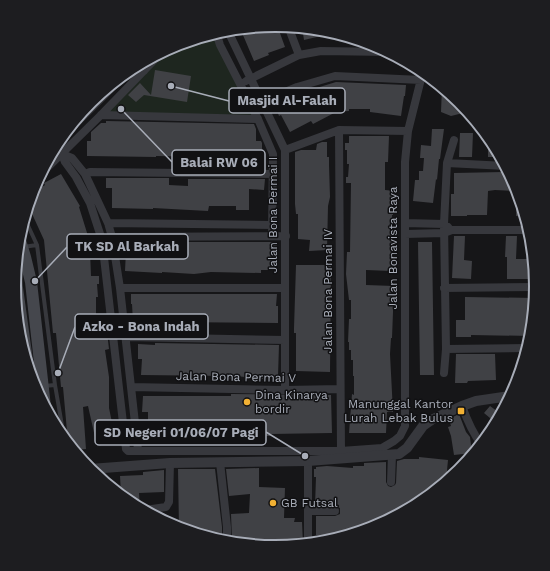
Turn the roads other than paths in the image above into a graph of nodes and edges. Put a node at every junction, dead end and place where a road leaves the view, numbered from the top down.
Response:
1 (290, 32) edge
2 (230, 35) edge
3 (218, 38) edge
4 (374, 52) edge
5 (299, 55) junction
6 (146, 67) edge
7 (144, 71) joint
8 (419, 76) edge
9 (422, 78) edge
10 (250, 79) junction
11 (240, 84) junction
12 (261, 102) junction
13 (252, 107) junction
14 (101, 115) junction
15 (258, 119) junction
16 (339, 130) junction
17 (408, 131) junction
18 (454, 140) dead end
19 (285, 150) junction
20 (59, 151) edge
21 (62, 154) junction
22 (52, 163) edge
23 (447, 164) junction
24 (500, 167) edge
25 (85, 174) junction
26 (273, 174) junction
27 (108, 223) junction
28 (405, 223) junction
29 (444, 224) junction
30 (272, 225) junction
31 (28, 226) edge
32 (452, 230) junction
33 (522, 230) edge
34 (444, 233) junction
35 (405, 234) junction
36 (272, 236) junction
37 (286, 236) junction
38 (112, 237) junction
39 (25, 243) edge
40 (37, 245) junction
41 (23, 251) edge
42 (529, 286) edge
43 (120, 288) junction
44 (285, 288) junction
45 (444, 288) junction
46 (126, 337) junction
47 (285, 340) junction
48 (446, 348) junction
49 (521, 348) edge
50 (444, 373) dead end
51 (56, 384) junction
52 (43, 386) junction
53 (131, 387) junction
54 (340, 389) junction
55 (43, 390) edge
56 (285, 390) junction
57 (503, 397) edge
58 (462, 406) junction
59 (62, 424) edge
60 (477, 439) edge
61 (138, 450) junction
62 (340, 451) junction
63 (392, 454) junction
64 (308, 461) junction
65 (220, 462) junction
66 (170, 463) junction
67 (99, 468) edge
68 (391, 482) dead end
69 (155, 509) edge
70 (335, 510) dead end
71 (308, 511) junction
72 (227, 535) edge
73 (308, 537) edge

1 - 5 street
2 - 10 street, Jalan Bona Permai I
3 - 11 street, Jalan Bona Permai I
4 - 5 street
5 - 10 street
6 - 7 street
7 - 14 street
8 - 12 street
9 - 17 street, Jalan Bonavista Raya
10 - 11 street
10 - 12 street, Jalan Bona Permai I
11 - 13 street, Jalan Bona Permai I
12 - 13 street
12 - 19 street, Jalan Bona Permai I
13 - 15 street, Jalan Bona Permai I
14 - 15 street
14 - 21 street
15 - 26 street, Jalan Bona Permai I
16 - 17 street
16 - 19 street
16 - 54 street, Jalan Bona Permai IV
17 - 28 street, Jalan Bonavista Raya
18 - 23 street
19 - 37 street, Jalan Bona Permai I
20 - 21 street
21 - 22 street
21 - 25 street
21 - 61 street
23 - 24 street
23 - 29 street
25 - 26 street
25 - 27 street
26 - 30 street, Jalan Bona Permai I
27 - 30 street
27 - 38 street
28 - 29 street
28 - 35 street, Jalan Bonavista Raya
29 - 32 street
29 - 34 street
30 - 36 street, Jalan Bona Permai I
31 - 40 lane
32 - 33 street
32 - 34 street
34 - 35 street
34 - 45 street
35 - 62 street, Jalan Bonavista Raya
36 - 37 street
36 - 38 street
37 - 44 street, Jalan Bona Permai I
38 - 43 street
39 - 40 lane
40 - 51 lane
41 - 52 main road
42 - 45 street
43 - 44 street
43 - 46 street
44 - 47 street, Jalan Bona Permai I
45 - 48 street
46 - 47 street
46 - 53 street
47 - 56 street, Jalan Bona Permai I
48 - 49 street
48 - 50 street
51 - 52 lane
51 - 59 lane
52 - 55 main road
53 - 56 street, Jalan Bona Permai V
53 - 61 street
54 - 56 street, Jalan Bona Permai V
54 - 62 street, Jalan Bona Permai IV
57 - 58 street
58 - 60 street
58 - 63 street
61 - 62 street
63 - 64 street
63 - 68 street
64 - 65 street
64 - 71 street
65 - 66 street
65 - 72 street
66 - 67 street
66 - 69 street
70 - 71 street
71 - 73 street

